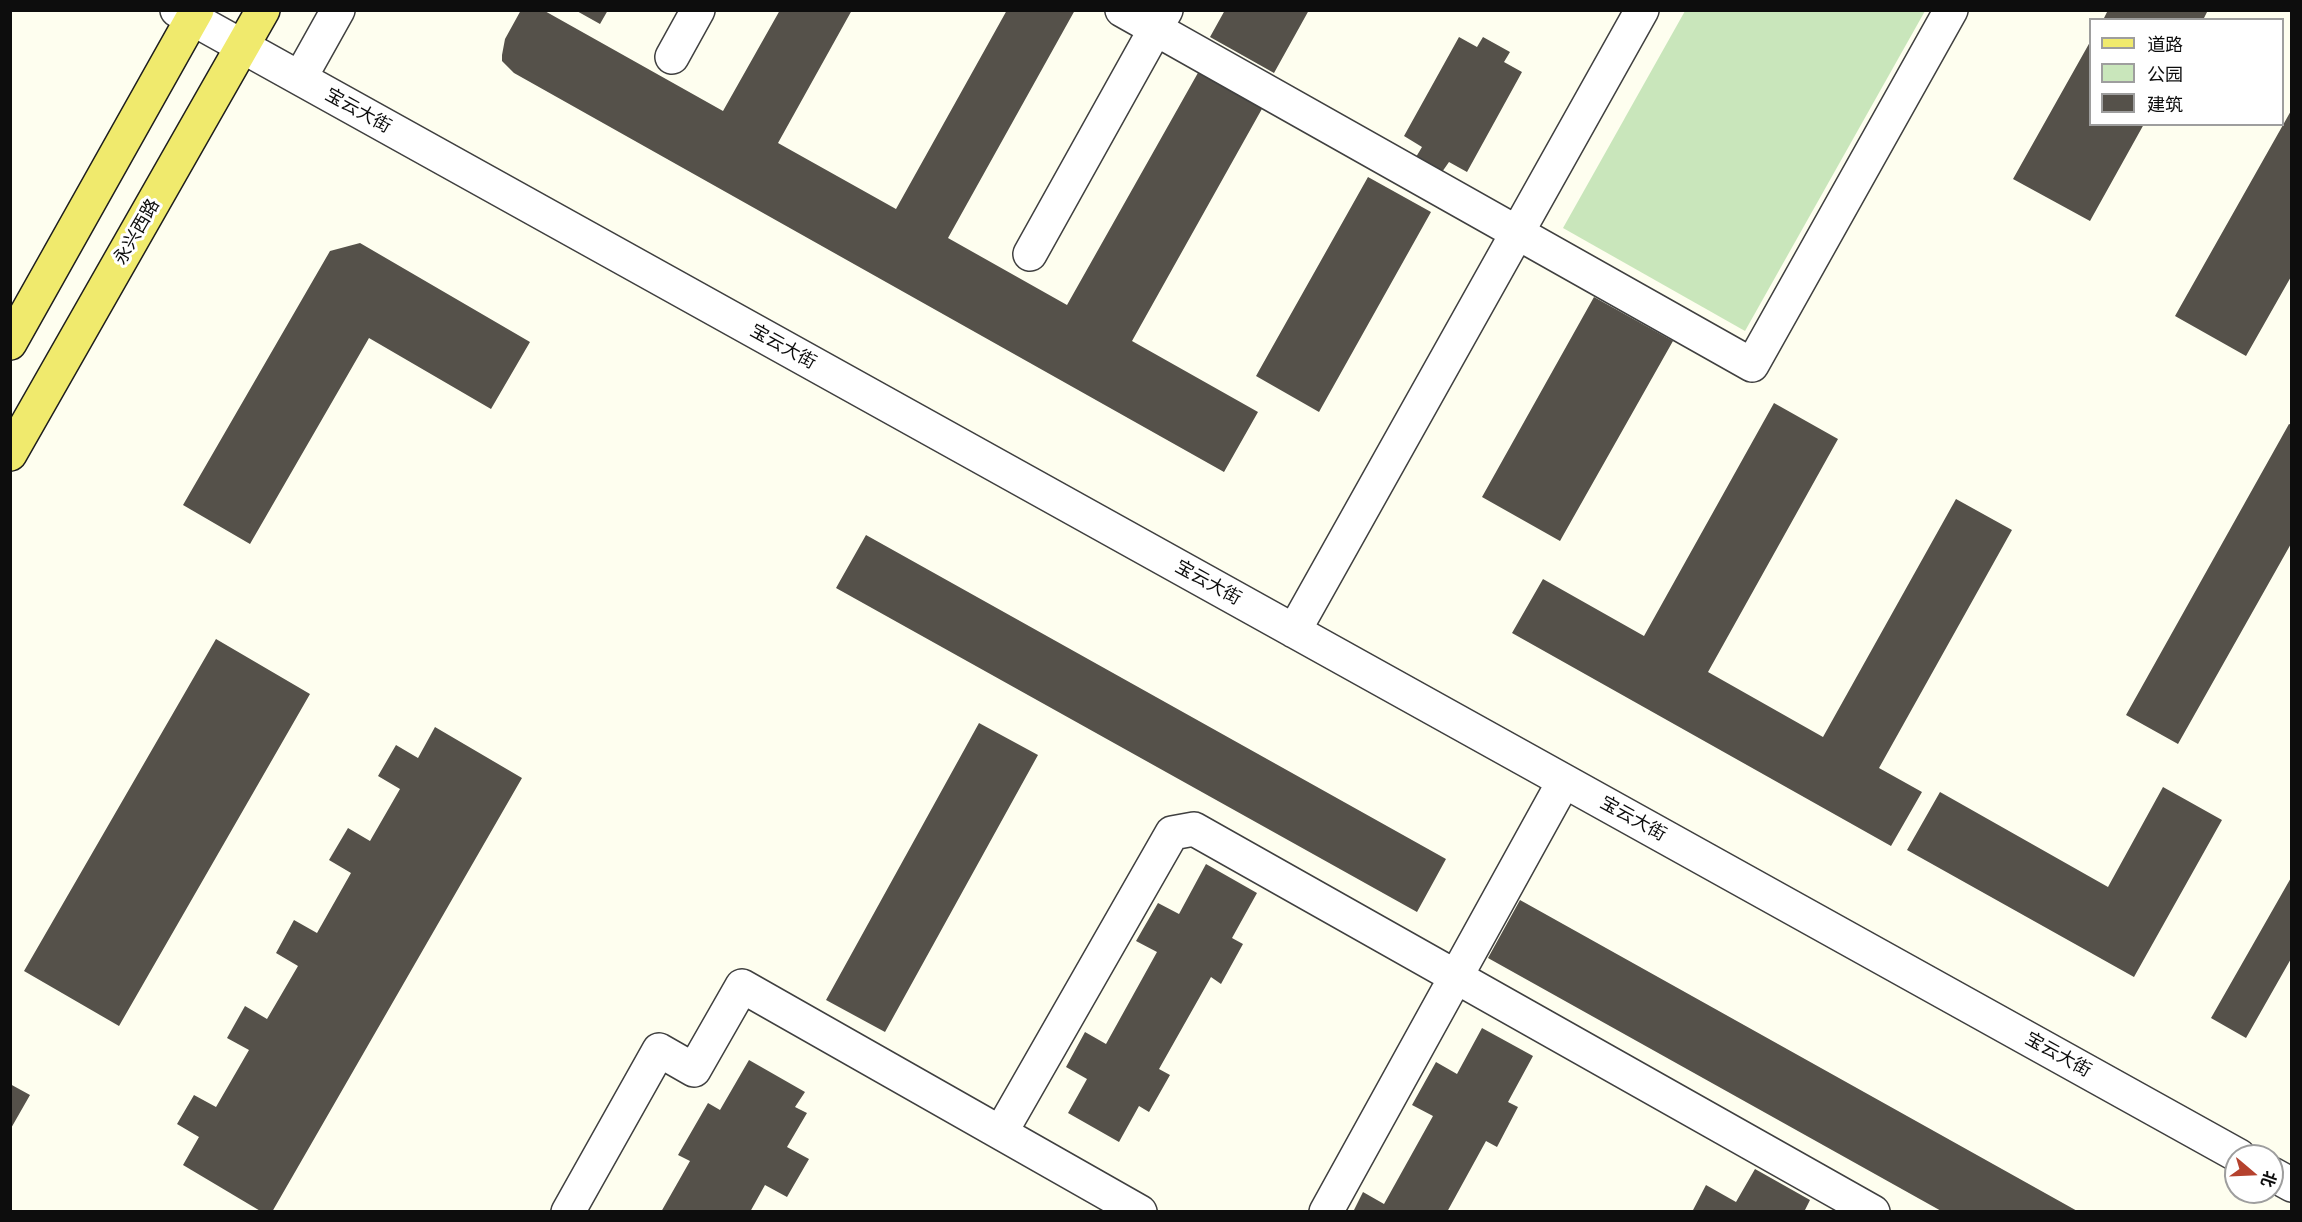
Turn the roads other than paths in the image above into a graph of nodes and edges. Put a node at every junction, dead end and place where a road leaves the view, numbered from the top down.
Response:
1 (263, 10) edge
2 (338, 10) edge
3 (698, 10) edge
4 (1122, 10) edge
5 (1642, 10) edge
6 (1951, 10) edge
7 (189, 13) edge
8 (1161, 20) edge
9 (242, 47) junction
10 (672, 57) dead end
11 (300, 78) junction
12 (1518, 233) junction
13 (1030, 254) dead end
14 (10, 343) edge
15 (10, 454) edge
16 (1294, 631) junction
17 (1564, 781) junction
18 (1456, 976) junction
19 (1001, 1132) junction
20 (2224, 1148) edge
21 (568, 1212) edge
22 (1140, 1212) edge
23 (1326, 1212) edge
24 (1873, 1212) edge

1 - 9 main road, 永兴西路
2 - 11 street
3 - 10 street
4 - 8 street
5 - 12 street
6 - 12 street
7 - 9 street, 宝云大街
7 - 14 main road
8 - 12 street
8 - 13 street
9 - 11 street, 宝云大街
9 - 15 main road, 永兴西路
11 - 16 street, 宝云大街
12 - 16 street
16 - 17 street, 宝云大街
17 - 18 street
17 - 20 street, 宝云大街
18 - 19 street
18 - 23 street
18 - 24 street
19 - 21 street
19 - 22 street

